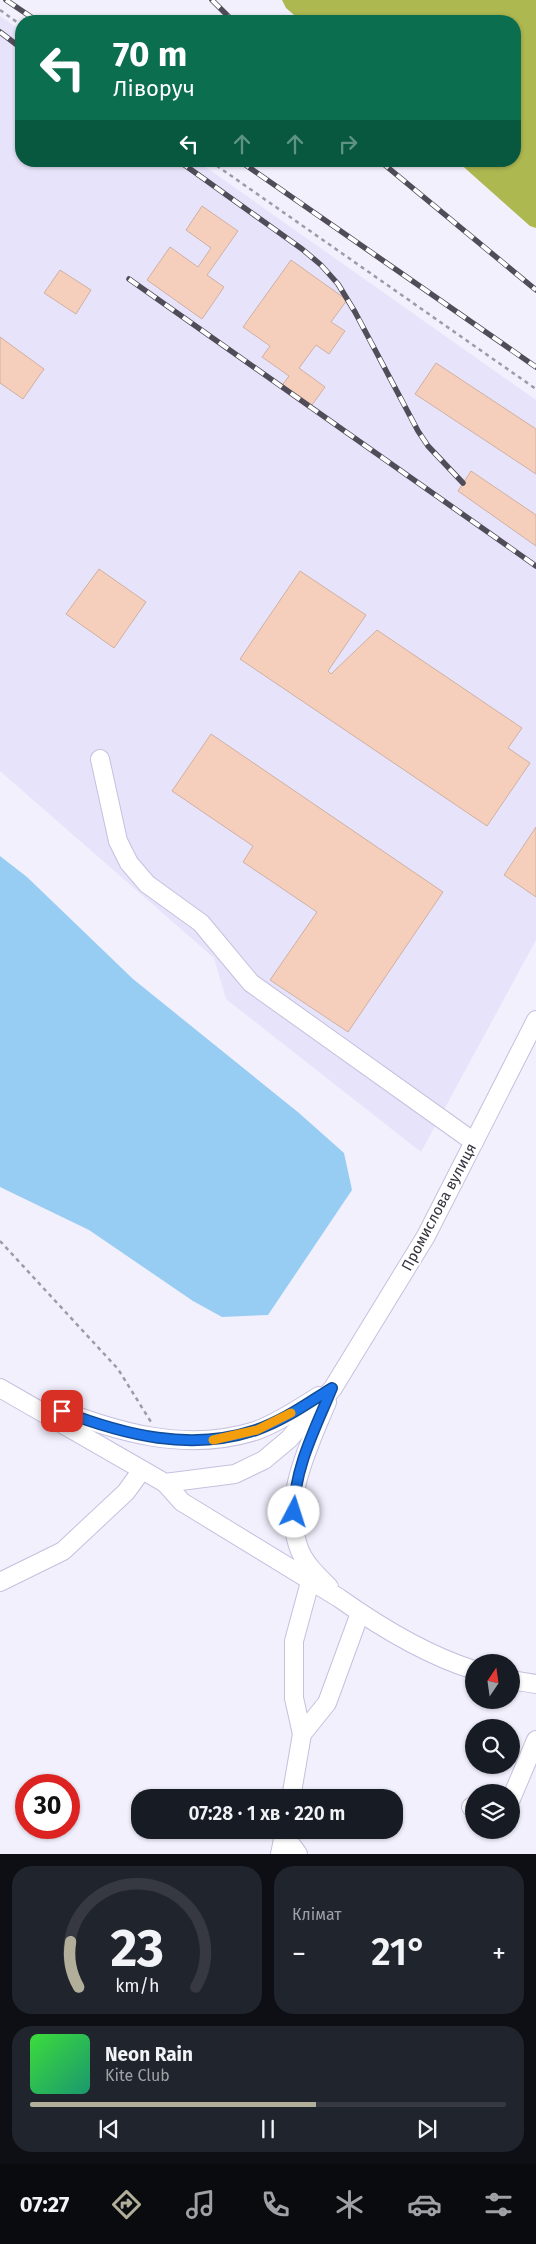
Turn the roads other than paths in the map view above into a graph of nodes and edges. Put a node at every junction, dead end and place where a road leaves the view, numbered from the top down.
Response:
1 (100, 758) dead end
2 (536, 1020) edge
3 (474, 1142) junction
4 (0, 1387) edge
5 (332, 1388) junction
6 (142, 1470) junction
7 (165, 1483) junction
8 (0, 1582) edge
9 (310, 1582) junction
10 (339, 1598) junction
11 (360, 1613) junction
12 (465, 1667) edge
13 (520, 1681) edge
14 (536, 1684) edge
15 (302, 1734) junction
16 (536, 1740) edge
17 (517, 1784) edge
18 (293, 1789) edge
19 (284, 1839) edge
20 (289, 1839) edge
21 (280, 1854) edge
22 (298, 1854) edge

1 - 3 street
2 - 3 street, Промислова вулиця
3 - 5 street, Промислова вулиця
4 - 5 street
4 - 6 street
5 - 7 street
5 - 10 street
6 - 7 street
6 - 8 street
7 - 9 street
9 - 10 street
9 - 15 street
10 - 11 street
11 - 12 street
11 - 15 street
13 - 14 street
15 - 18 street
16 - 17 street
19 - 21 street
20 - 22 street

